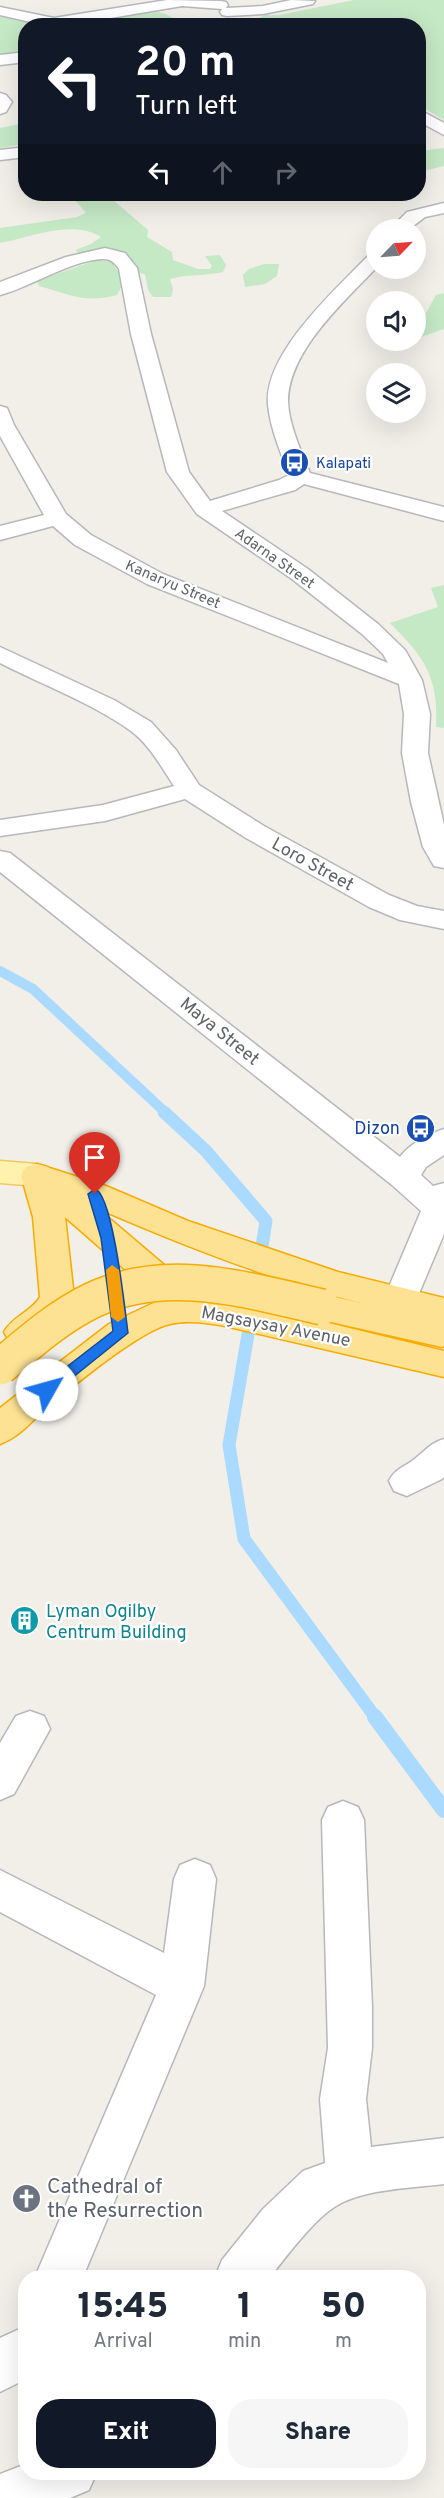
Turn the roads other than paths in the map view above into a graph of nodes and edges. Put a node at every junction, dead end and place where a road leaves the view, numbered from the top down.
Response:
1 (180, 1) edge
2 (308, 1) edge
3 (81, 5) dead end
4 (222, 6) edge
5 (0, 11) edge
6 (95, 16) junction
7 (30, 18) edge
8 (85, 18) edge
9 (234, 18) edge
10 (18, 58) edge
11 (0, 60) edge
12 (0, 98) edge
13 (0, 109) edge
14 (426, 119) edge
15 (444, 130) edge
16 (18, 153) edge
17 (0, 155) edge
18 (444, 208) edge
19 (418, 212) junction
20 (408, 219) edge
21 (444, 222) edge
22 (366, 268) edge
23 (0, 289) edge
24 (0, 412) edge
25 (300, 477) junction
26 (205, 509) junction
27 (444, 514) edge
28 (57, 518) junction
29 (0, 533) edge
30 (0, 654) edge
31 (410, 680) junction
32 (189, 790) junction
33 (0, 828) edge
34 (0, 859) edge
35 (444, 860) edge
36 (444, 920) edge
37 (444, 1140) edge
38 (0, 1172) edge
39 (37, 1175) junction
40 (403, 1178) junction
41 (95, 1194) junction
42 (440, 1201) edge
43 (108, 1238) junction
44 (329, 1282) junction
45 (400, 1300) junction
46 (210, 1311) junction
47 (444, 1311) edge
48 (121, 1333) junction
49 (320, 1333) junction
50 (444, 1334) edge
51 (0, 1347) edge
52 (444, 1364) edge
53 (0, 1367) edge
54 (0, 1430) edge
55 (444, 1453) edge
56 (407, 1481) dead end
57 (30, 1729) dead end
58 (0, 1781) edge
59 (343, 1820) dead end
60 (195, 1879) dead end
61 (0, 1890) edge
62 (182, 1986) junction
63 (444, 2161) edge
64 (350, 2177) junction
65 (62, 2270) edge
66 (245, 2270) edge
67 (18, 2355) edge
68 (0, 2367) edge
69 (50, 2480) edge
70 (4, 2498) edge

1 - 4 street
1 - 6 street
2 - 4 street
3 - 6 street
4 - 9 street
5 - 7 street
6 - 8 street
10 - 11 street
12 - 13 street
14 - 15 street
16 - 17 street
18 - 19 street
19 - 20 street
19 - 21 street
22 - 25 street
23 - 26 street, Adarna Street
24 - 28 street, Kanaryu Street
25 - 26 street
25 - 27 street
26 - 31 street, Adarna Street
28 - 29 street
28 - 31 street, Kanaryu Street
30 - 32 street, Loro Street
31 - 35 street, Adarna Street
32 - 33 street
32 - 36 street, Loro Street
34 - 40 street, Maya Street
37 - 40 street
38 - 39 main road
39 - 41 highway
39 - 43 highway
39 - 51 highway
40 - 42 street, Maya Street
41 - 43 highway
41 - 44 highway
42 - 45 street
43 - 46 highway
43 - 48 highway
44 - 45 highway
44 - 49 highway
45 - 47 highway
46 - 48 highway, Magsaysay Avenue
46 - 49 highway, Magsaysay Avenue
48 - 54 highway, Magsaysay Avenue
49 - 52 highway, Magsaysay Avenue
50 - 53 highway, Magsaysay Avenue, bridge
55 - 56 street
57 - 58 street
59 - 64 street
60 - 62 street
61 - 62 street
62 - 65 street
63 - 64 street
64 - 66 street
67 - 68 street
69 - 70 street

